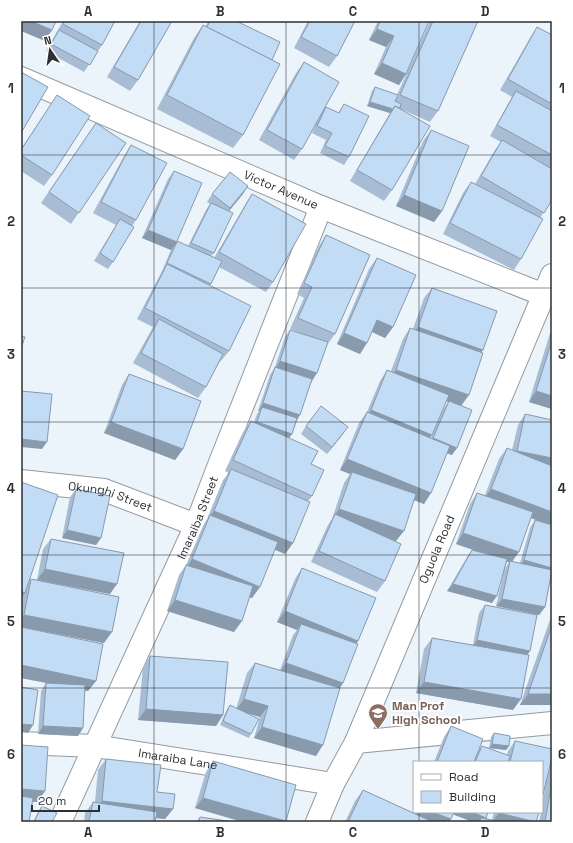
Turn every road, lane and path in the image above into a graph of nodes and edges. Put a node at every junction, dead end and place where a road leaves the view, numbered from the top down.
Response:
1 (21, 78) edge
2 (321, 207) junction
3 (552, 275) edge
4 (544, 295) junction
5 (21, 481) edge
6 (196, 525) junction
7 (552, 723) edge
8 (356, 742) junction
9 (21, 743) edge
10 (95, 746) junction
11 (333, 784) junction
12 (60, 822) edge
13 (317, 822) edge

1 - 2 street, Victor Avenue
2 - 4 street, Victor Avenue
2 - 6 street, Imaraiba Street
3 - 4 street, Oguola Road
4 - 8 street, Oguola Road
5 - 6 street, Okunghi Street
6 - 10 street, Imaraiba Street
7 - 8 street
8 - 11 street, Oguola Road
9 - 10 street, Imaraiba Lane
10 - 11 street, Imaraiba Lane
10 - 12 street, Imaraiba Street
11 - 13 street, Oguola Road

